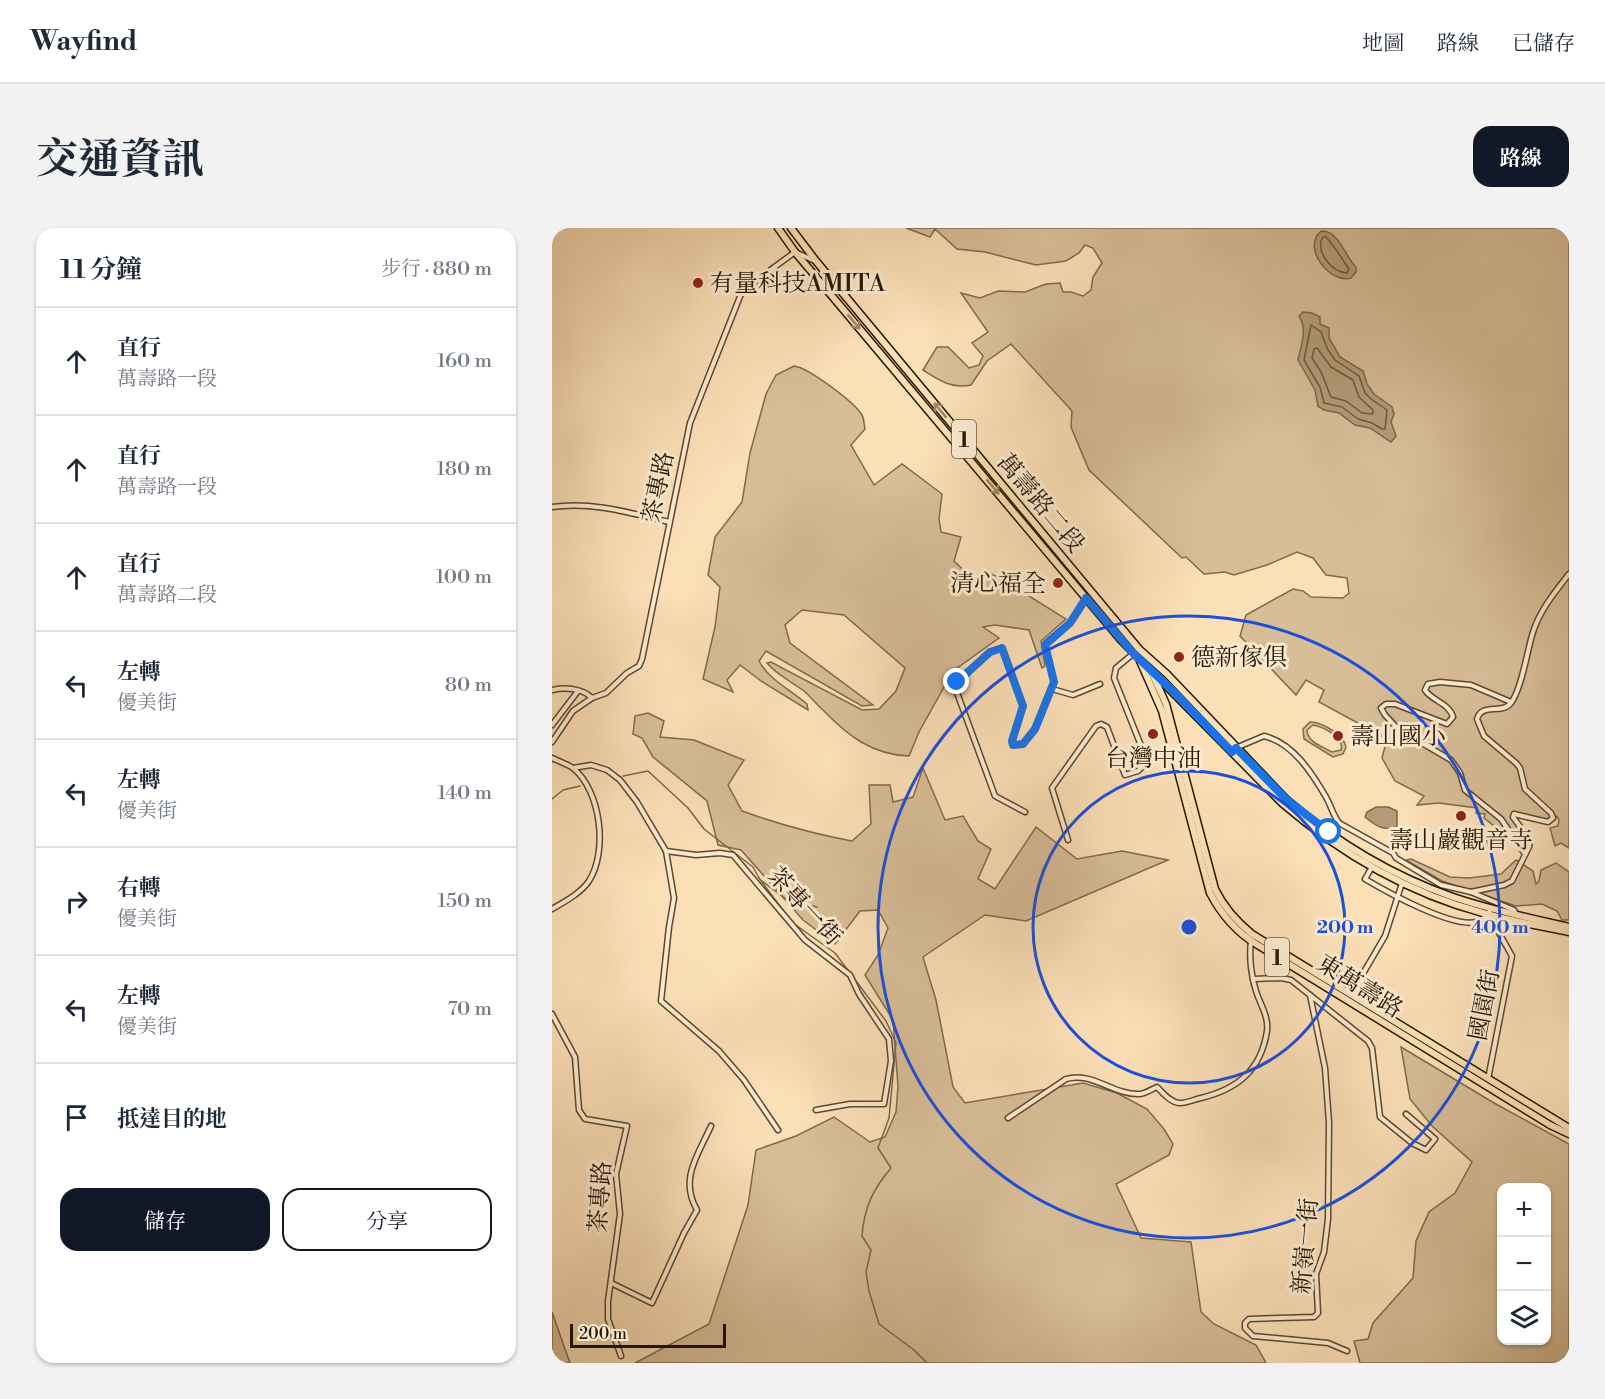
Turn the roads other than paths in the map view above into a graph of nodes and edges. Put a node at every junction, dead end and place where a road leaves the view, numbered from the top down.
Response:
1 (778, 228) edge
2 (790, 228) edge
3 (795, 252) junction
4 (816, 261) junction
5 (552, 507) edge
6 (669, 522) junction
7 (1569, 574) edge
8 (1086, 598) junction
9 (1137, 653) junction
10 (1150, 660) junction
11 (1151, 669) junction
12 (1100, 684) dead end
13 (1052, 689) junction
14 (552, 690) edge
15 (578, 691) junction
16 (1174, 692) junction
17 (592, 698) junction
18 (1165, 701) junction
19 (1511, 702) junction
20 (552, 725) edge
21 (552, 742) edge
22 (1234, 750) junction
23 (552, 758) edge
24 (573, 768) junction
25 (1025, 812) dead end
26 (1068, 840) dead end
27 (666, 851) junction
28 (1525, 854) junction
29 (1372, 867) junction
30 (1402, 882) junction
31 (1471, 892) junction
32 (1396, 897) junction
33 (552, 909) edge
34 (1489, 911) junction
35 (1516, 917) junction
36 (1569, 927) edge
37 (1569, 932) edge
38 (1251, 937) junction
39 (1361, 977) dead end
40 (1253, 980) junction
41 (1310, 995) junction
42 (552, 1014) edge
43 (1488, 1080) junction
44 (816, 1110) dead end
45 (1406, 1114) dead end
46 (1008, 1118) dead end
47 (711, 1126) dead end
48 (1569, 1128) edge
49 (778, 1130) dead end
50 (1569, 1134) edge
51 (611, 1283) junction
52 (1347, 1351) dead end
53 (621, 1356) dead end

1 - 3 main road, 萬壽路二段 / 1
2 - 4 main road, 萬壽路二段 / 1
3 - 4 street
3 - 6 street, 茶專路
3 -> 8 main road, 萬壽路二段 / 1
9 -> 4 main road, 萬壽路二段 / 1
5 - 6 street
6 - 17 street, 茶專路
7 - 19 street
8 - 9 main road, 萬壽路二段 / 1
8 - 13 street
9 - 10 main road, 萬壽路二段 / 1
9 - 11 main road
9 - 26 street
9 - 38 main road, 東萬壽路 / 1
10 - 11 main road, 東萬壽路 / 1
10 - 22 main road, 萬壽路二段
11 - 16 main road
11 - 18 main road, 東萬壽路 / 1
12 - 13 street
13 - 25 street
14 - 15 street
15 - 17 street
15 - 20 street
16 - 18 main road
16 - 22 main road
17 - 21 street, 茶專路
18 - 38 main road, 東萬壽路 / 1
19 - 28 street
19 - 28 street
22 - 29 main road
22 - 31 street
22 - 34 main road
23 - 24 street
24 - 27 street
24 - 33 street
27 - 44 street, 茶專一街
27 - 49 street
28 - 31 street
29 - 30 main road
29 - 32 street
30 - 32 street
30 - 34 main road
31 - 35 street
32 - 34 street
32 - 39 street
34 - 35 main road
34 - 43 street, 國園街
35 - 36 main road
35 - 37 main road
38 - 40 street
38 - 43 main road, 東萬壽路 / 1
38 - 50 main road, 東萬壽路 / 1
40 - 41 street
40 - 46 street
41 - 45 street
41 - 52 street, 新嶺一街
42 - 51 street, 茶專路
43 - 48 main road, 東萬壽路 / 1
47 - 51 street
51 - 53 street, 茶專路

